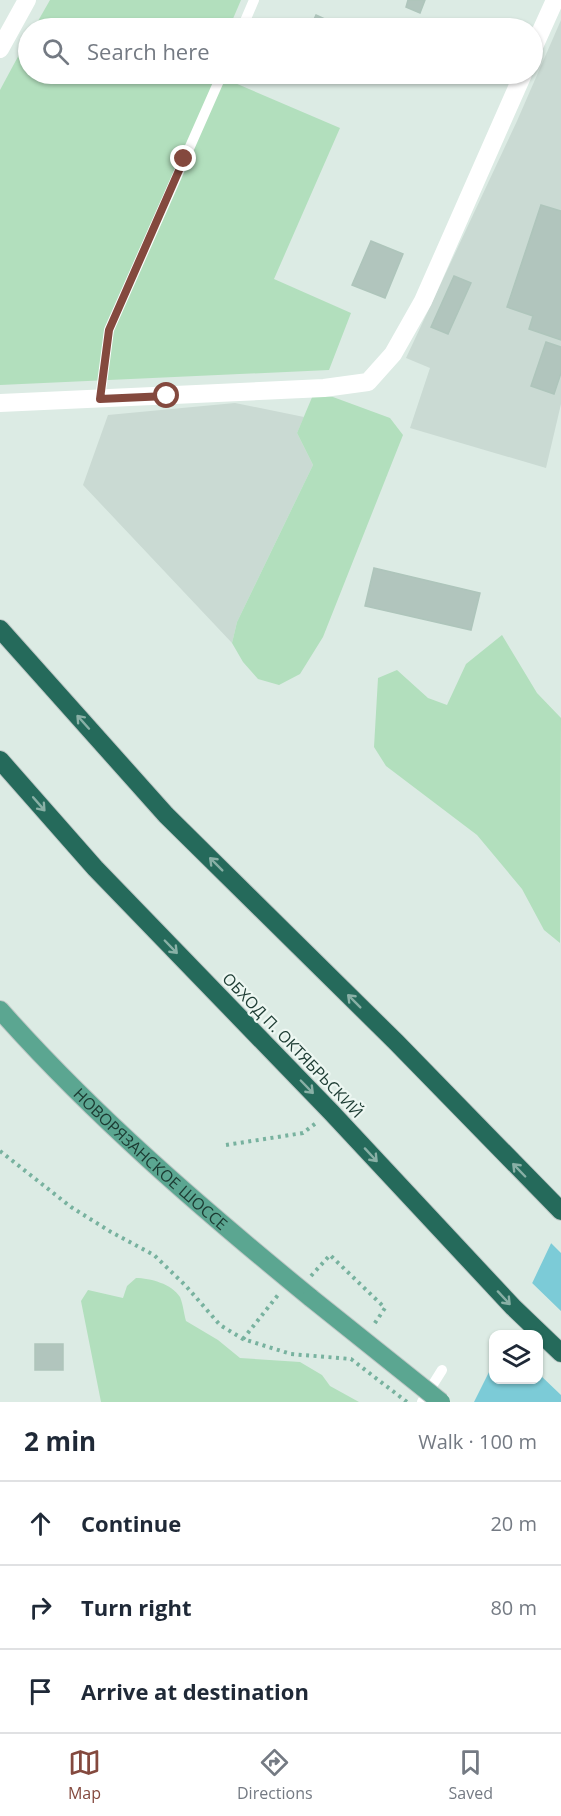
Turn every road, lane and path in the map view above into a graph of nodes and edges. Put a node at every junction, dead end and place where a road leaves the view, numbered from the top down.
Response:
1 (27, 0) edge
2 (254, 0) edge
3 (555, 0) edge
4 (246, 18) edge
5 (543, 27) edge
6 (0, 49) edge
7 (218, 84) edge
8 (519, 84) edge
9 (100, 399) junction
10 (0, 403) edge
11 (0, 629) edge
12 (0, 760) edge
13 (0, 1010) edge
14 (331, 1112) junction
15 (226, 1145) dead end
16 (0, 1151) edge
17 (561, 1211) edge
18 (308, 1290) junction
19 (280, 1293) dead end
20 (368, 1334) dead end
21 (243, 1339) junction
22 (357, 1351) dead end
23 (561, 1353) edge
24 (351, 1359) junction
25 (442, 1370) dead end
26 (406, 1402) edge
27 (422, 1402) edge
28 (441, 1402) edge

1 - 6 street
2 - 4 lane
3 - 5 street
7 - 9 lane
8 - 9 street
9 - 10 street
17 -> 11 highway
12 -> 14 highway, ОБХОД П. ОКТЯБРЬСКИЙ
13 - 18 main road, НОВОРЯЗАНСКОЕ ШОССЕ
14 - 15 path
14 -> 23 highway, ОБХОД П. ОКТЯБРЬСКИЙ
16 - 21 path
18 - 20 path
18 - 28 main road, НОВОРЯЗАНСКОЕ ШОССЕ, bridge
19 - 21 path
21 - 24 path
22 - 24 path
24 - 26 path
25 - 27 lane

